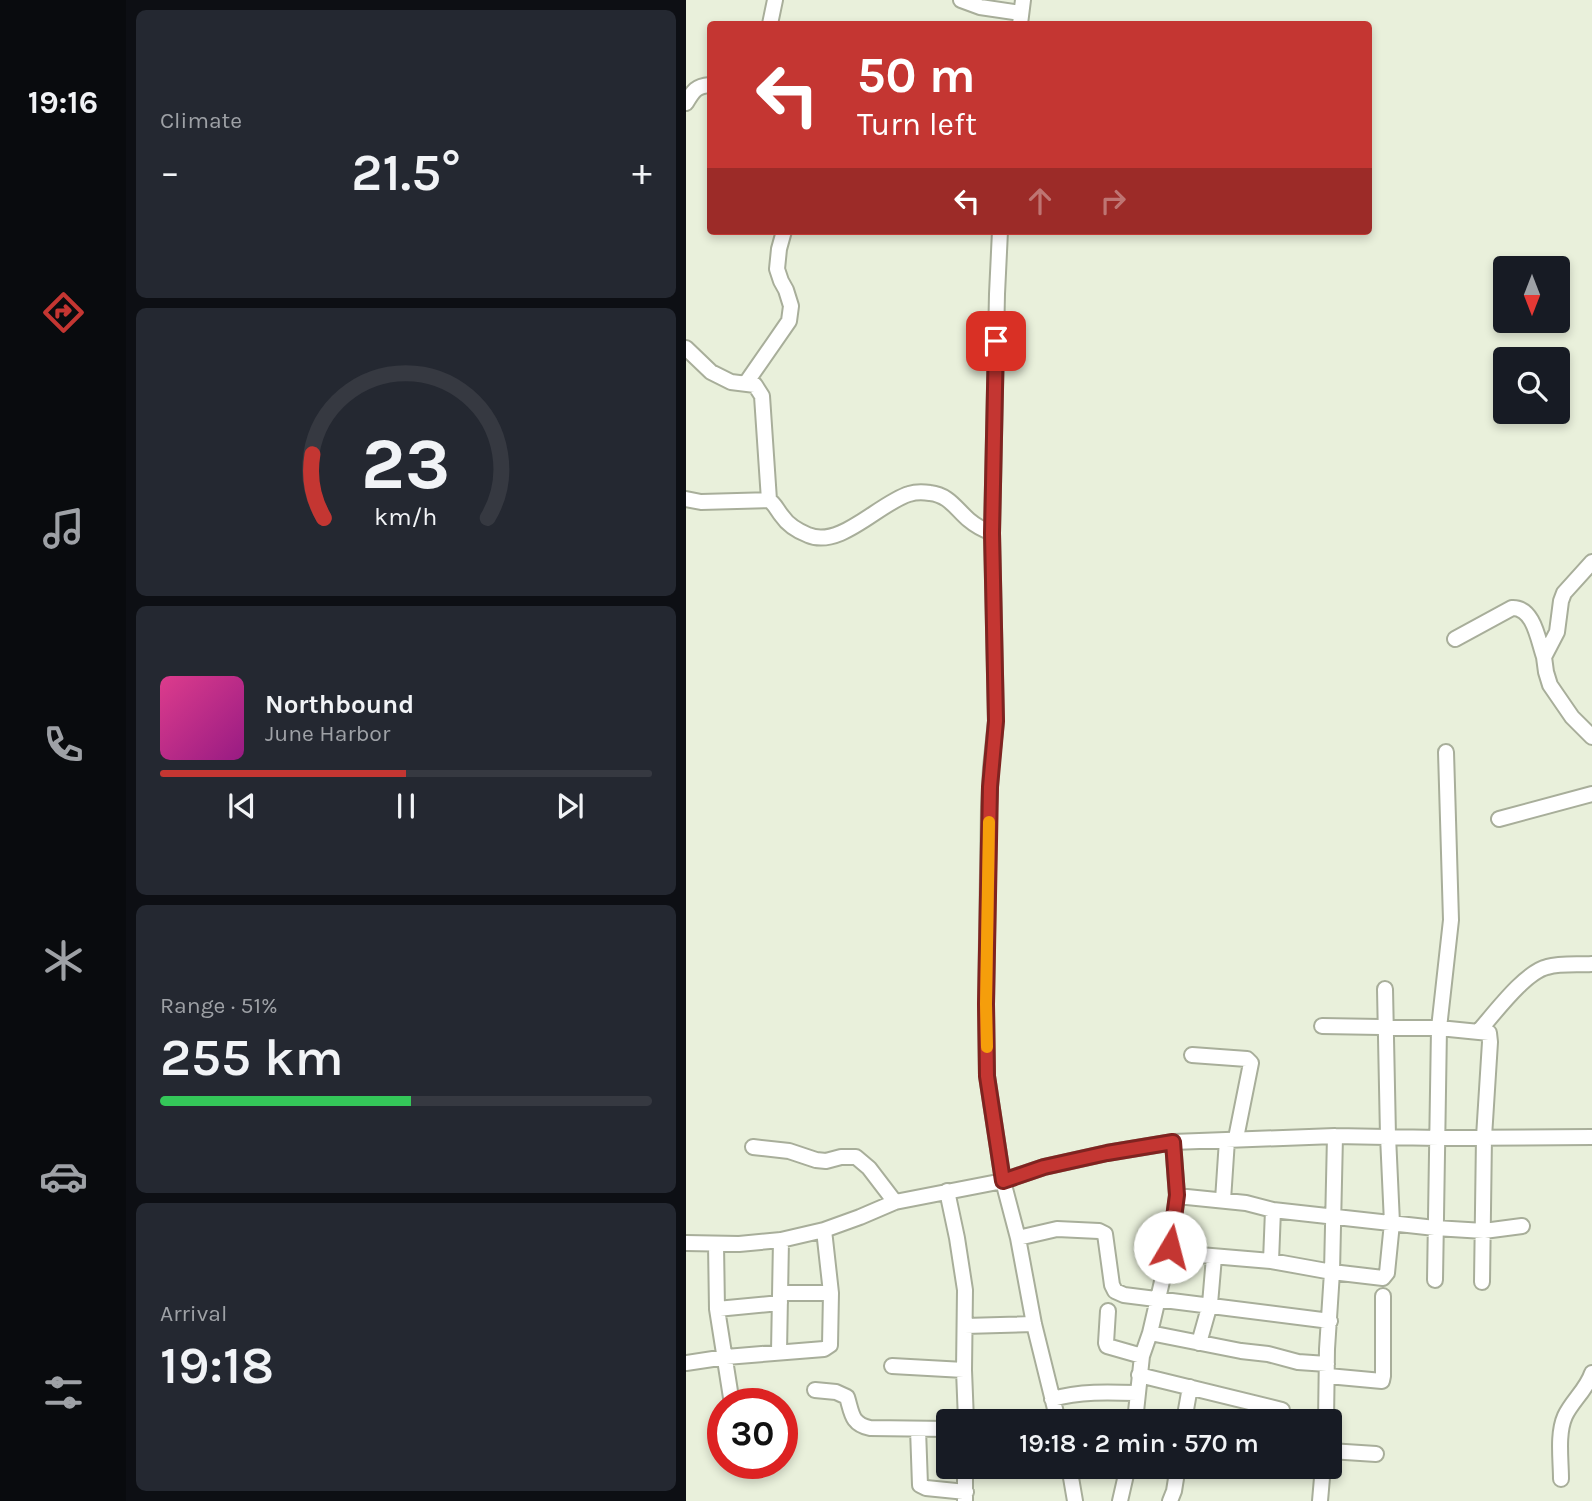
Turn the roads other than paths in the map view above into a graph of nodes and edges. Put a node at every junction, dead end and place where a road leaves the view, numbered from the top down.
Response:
1 (775, 0) edge
2 (961, 0) edge
3 (1022, 12) edge
4 (771, 21) edge
5 (707, 85) edge
6 (686, 103) edge
7 (782, 235) edge
8 (1000, 235) edge
9 (686, 348) edge
10 (746, 383) junction
11 (686, 499) edge
12 (769, 500) junction
13 (992, 533) junction
14 (1592, 562) edge
15 (1455, 639) dead end
16 (1544, 657) junction
17 (1592, 737) edge
18 (1446, 752) dead end
19 (1592, 794) edge
20 (1499, 819) dead end
21 (1592, 964) edge
22 (1385, 989) dead end
23 (1322, 1026) dead end
24 (1385, 1028) junction
25 (1439, 1028) junction
26 (1478, 1032) junction
27 (1192, 1055) dead end
28 (1335, 1136) junction
29 (1388, 1136) junction
30 (1484, 1137) junction
31 (1592, 1137) edge
32 (1439, 1138) junction
33 (1232, 1139) junction
34 (1173, 1142) junction
35 (753, 1147) dead end
36 (1003, 1181) junction
37 (947, 1191) junction
38 (1177, 1195) junction
39 (1223, 1200) junction
40 (895, 1202) junction
41 (1273, 1210) junction
42 (1333, 1216) junction
43 (1392, 1223) junction
44 (1522, 1226) dead end
45 (1435, 1228) junction
46 (824, 1230) junction
47 (1484, 1231) junction
48 (1018, 1238) junction
49 (781, 1240) junction
50 (686, 1243) edge
51 (716, 1244) junction
52 (1188, 1254) dead end
53 (1214, 1257) junction
54 (1271, 1261) junction
55 (1332, 1272) junction
56 (1436, 1280) dead end
57 (1482, 1282) dead end
58 (831, 1293) junction
59 (1383, 1296) dead end
60 (781, 1298) junction
61 (1157, 1298) junction
62 (1210, 1304) junction
63 (717, 1309) junction
64 (1108, 1311) dead end
65 (1330, 1321) junction
66 (1034, 1324) junction
67 (965, 1326) junction
68 (1150, 1333) junction
69 (1199, 1343) junction
70 (779, 1352) junction
71 (1142, 1356) junction
72 (726, 1357) junction
73 (686, 1363) edge
74 (892, 1366) dead end
75 (964, 1370) junction
76 (1327, 1370) junction
77 (1592, 1373) edge
78 (1139, 1375) junction
79 (1190, 1387) junction
80 (730, 1388) edge
81 (815, 1391) dead end
82 (1138, 1393) junction
83 (1052, 1399) junction
84 (966, 1409) edge
85 (1055, 1409) edge
86 (1136, 1409) edge
87 (1186, 1409) edge
88 (1278, 1409) edge
89 (1326, 1409) edge
90 (918, 1429) junction
91 (936, 1429) edge
92 (1342, 1452) edge
93 (1376, 1454) dead end
94 (1071, 1479) edge
95 (1125, 1479) edge
96 (1176, 1479) edge
97 (1322, 1479) edge
98 (1561, 1479) dead end
99 (965, 1496) edge
100 (1075, 1501) edge
101 (1120, 1501) edge
102 (1170, 1501) edge
103 (1179, 1501) edge
104 (1320, 1501) edge

1 - 4 street
2 - 3 street
5 - 6 street
7 - 10 street
8 - 13 street
9 - 10 street
10 - 12 street
11 - 12 street
12 - 13 street
13 - 36 street
14 - 16 street
15 - 16 street
16 - 17 street
18 - 25 street
19 - 20 street
21 - 26 street
22 - 24 street
23 - 24 street
24 - 25 street
24 - 29 street
25 - 26 street
25 - 32 street
26 - 30 street
27 - 33 street
28 - 29 street
28 - 33 street
28 - 42 street
29 - 32 street
29 - 43 street
30 - 31 street
30 - 32 street
30 - 47 street
32 - 45 street
33 - 34 street
33 - 39 street
34 - 36 street
34 - 38 street
35 - 40 street
36 - 37 street
36 - 48 street
37 - 40 street
37 - 67 street
38 - 39 street
38 - 61 street
39 - 41 street
40 - 46 street
41 - 42 street
41 - 54 street
42 - 43 street
42 - 55 street
43 - 45 street
43 - 55 street
44 - 47 street
45 - 47 street
45 - 56 street
46 - 49 street
46 - 58 street
47 - 57 street
48 - 61 street
48 - 66 street
49 - 51 street
49 - 60 street
50 - 51 street
51 - 63 street
52 - 53 street
53 - 54 street
53 - 62 street
54 - 55 street
55 - 65 street
58 - 60 street
58 - 70 street
59 - 76 street
60 - 63 street
60 - 70 street
61 - 62 street
61 - 68 street
62 - 65 street
62 - 69 street
63 - 72 street
64 - 71 street
65 - 76 street
66 - 67 street
66 - 83 street
67 - 75 street
68 - 69 street
68 - 71 street
69 - 76 street
70 - 72 street
71 - 78 street
72 - 73 street
72 - 80 street
74 - 75 street
75 - 84 street
76 - 89 street
77 - 98 street
78 - 79 street
78 - 82 street
79 - 87 street
79 - 88 street
81 - 90 street
82 - 83 street
82 - 86 street
83 - 85 street
90 - 91 street
90 - 99 street
92 - 93 street
94 - 100 street
95 - 101 street
96 - 102 street
97 - 104 street
102 - 103 street

